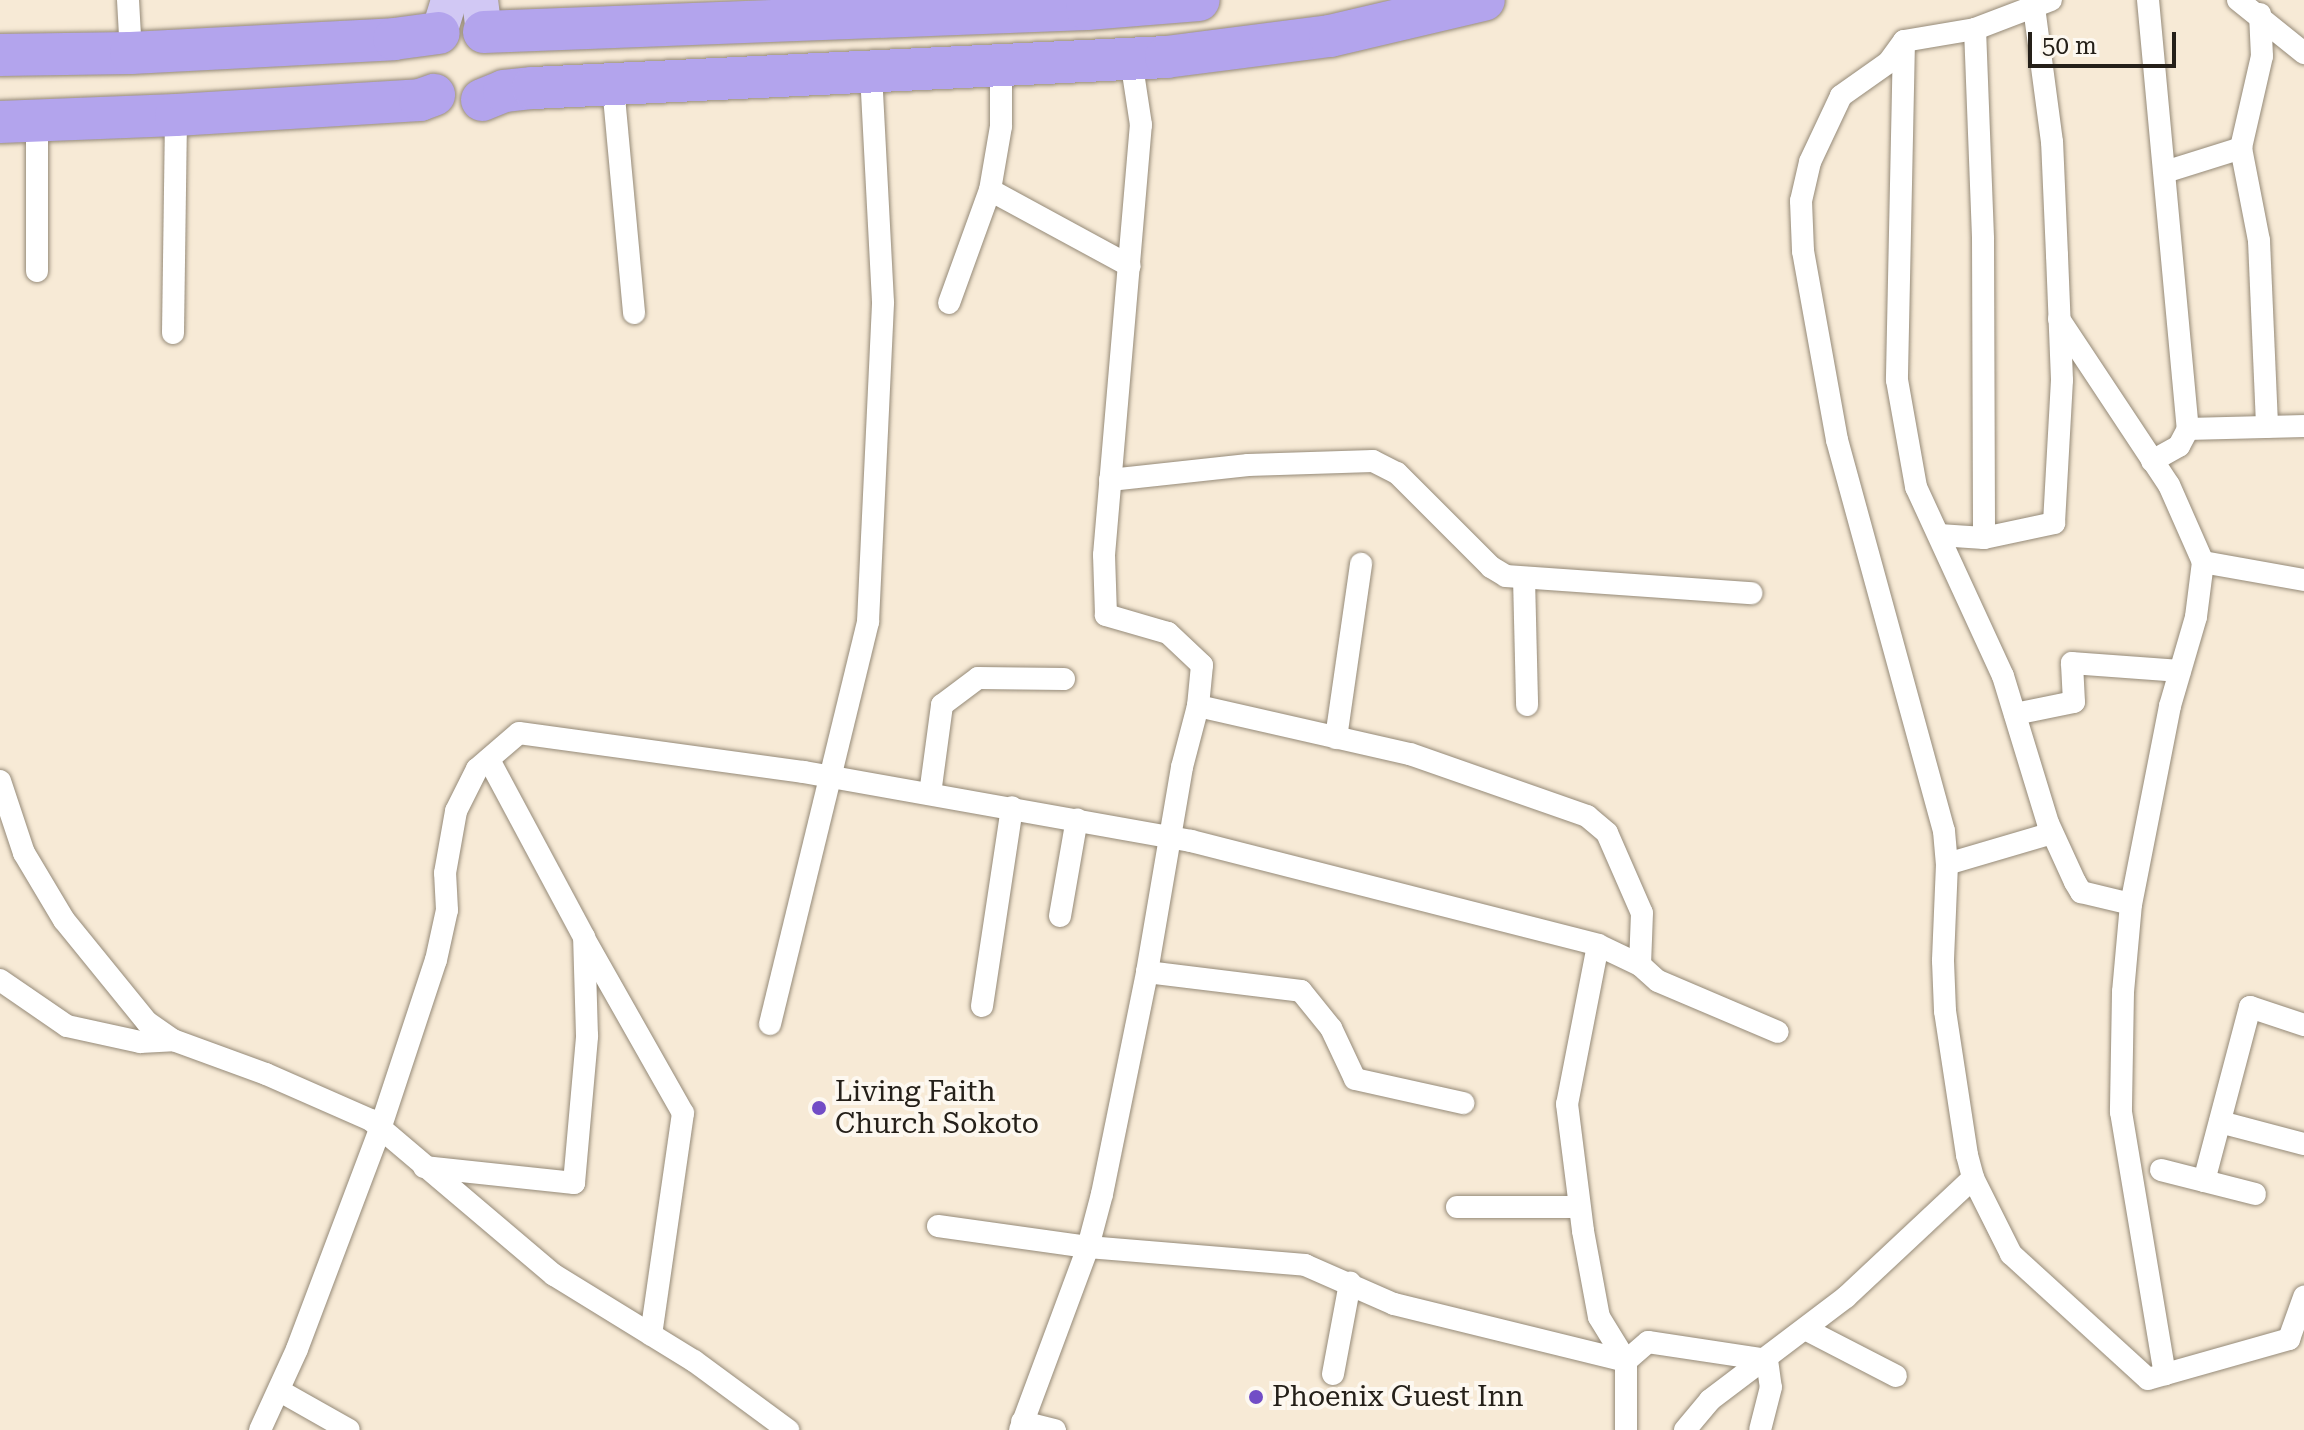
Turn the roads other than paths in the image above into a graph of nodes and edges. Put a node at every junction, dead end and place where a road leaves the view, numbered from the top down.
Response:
1 (128, 0) edge
2 (1199, 0) edge
3 (1484, 0) edge
4 (2148, 0) edge
5 (2238, 0) edge
6 (2040, 2) edge
7 (1088, 4) edge
8 (870, 8) edge
9 (2260, 14) junction
10 (482, 16) edge
11 (444, 17) edge
12 (1975, 29) junction
13 (1904, 41) junction
14 (131, 53) junction
15 (2304, 53) edge
16 (0, 55) edge
17 (1131, 60) junction
18 (1001, 65) junction
19 (871, 73) junction
20 (613, 86) junction
21 (434, 95) junction
22 (482, 100) junction
23 (176, 115) junction
24 (19, 120) edge
25 (2241, 148) junction
26 (2165, 172) junction
27 (990, 190) junction
28 (1130, 266) junction
29 (37, 271) dead end
30 (949, 303) dead end
31 (634, 313) dead end
32 (2059, 319) junction
33 (173, 333) dead end
34 (2304, 426) edge
35 (2267, 427) junction
36 (2188, 429) junction
37 (2152, 461) junction
38 (1110, 480) junction
39 (1939, 535) junction
40 (1984, 538) junction
41 (2203, 562) junction
42 (1361, 564) dead end
43 (1524, 578) junction
44 (2304, 580) edge
45 (1751, 593) dead end
46 (2180, 671) junction
47 (1064, 679) dead end
48 (1527, 705) dead end
49 (1198, 706) junction
50 (2015, 714) junction
51 (1336, 738) junction
52 (489, 760) junction
53 (831, 777) junction
54 (0, 781) edge
55 (930, 794) junction
56 (1012, 807) junction
57 (1077, 819) junction
58 (2052, 833) junction
59 (1171, 837) junction
60 (1947, 864) junction
61 (2131, 904) junction
62 (1060, 916) dead end
63 (584, 937) junction
64 (1598, 945) junction
65 (1640, 965) junction
66 (1147, 972) junction
67 (0, 980) edge
68 (982, 1006) dead end
69 (770, 1024) dead end
70 (2304, 1025) edge
71 (1778, 1032) dead end
72 (173, 1040) junction
73 (1463, 1103) dead end
74 (2220, 1122) junction
75 (380, 1129) junction
76 (2304, 1144) edge
77 (424, 1167) junction
78 (2161, 1170) dead end
79 (1973, 1178) junction
80 (2204, 1181) junction
81 (2255, 1194) dead end
82 (1457, 1207) dead end
83 (1579, 1207) junction
84 (938, 1226) dead end
85 (1088, 1247) junction
86 (1350, 1283) junction
87 (2304, 1297) edge
88 (1807, 1330) junction
89 (651, 1335) junction
90 (1767, 1360) junction
91 (1626, 1361) junction
92 (1333, 1374) dead end
93 (2165, 1374) junction
94 (1896, 1376) dead end
95 (280, 1391) junction
96 (1021, 1426) edge
97 (260, 1430) edge
98 (349, 1430) edge
99 (788, 1430) edge
100 (1055, 1430) edge
101 (1626, 1430) edge
102 (1685, 1430) edge
103 (1760, 1430) edge

1 - 14 street
2 - 7 highway
3 - 17 highway
4 - 26 street
5 - 9 street
6 - 12 street
6 - 32 street
7 - 8 highway
8 - 10 highway
9 - 15 street
9 - 25 street
10 - 11 highway
10 - 22 highway
11 - 14 highway
11 - 21 highway
12 - 13 street
12 - 40 street
13 - 39 street
13 - 60 street
14 - 16 highway
17 - 18 highway
17 - 28 street
18 - 19 highway
18 - 27 street
19 - 20 highway
19 - 53 street
20 - 22 highway
20 - 31 street
21 - 22 highway
21 - 23 highway
23 - 24 highway
23 - 33 street
24 - 29 street
25 - 26 street
25 - 35 street
26 - 36 street
27 - 28 street
27 - 30 street
28 - 38 street
32 - 37 street
32 - 40 street
34 - 35 street
35 - 36 street
36 - 37 street
37 - 41 street
38 - 43 street
38 - 49 street
39 - 40 street
39 - 50 street
41 - 44 street
41 - 46 street
42 - 51 street
43 - 45 street
43 - 48 street
46 - 50 street
46 - 61 street
47 - 55 street
49 - 51 street
49 - 59 street
50 - 58 street
51 - 65 street
52 - 53 street
52 - 63 street
52 - 75 street
53 - 55 street
53 - 69 street
54 - 72 street
55 - 56 street
56 - 57 street
56 - 68 street
57 - 59 street
57 - 62 street
58 - 60 street
58 - 61 street
59 - 64 street
59 - 66 street
60 - 79 street
61 - 93 street
63 - 77 street
63 - 89 street
64 - 65 street
64 - 83 street
65 - 71 street
66 - 73 street
66 - 85 street
67 - 72 street
70 - 74 street
72 - 75 street
74 - 76 street
74 - 80 street
75 - 77 street
75 - 95 street
77 - 89 street
78 - 80 street
79 - 88 street
79 - 93 street
80 - 81 street
82 - 83 street
83 - 91 street
84 - 85 street
85 - 86 street
85 - 96 street
86 - 91 street
86 - 92 street
87 - 93 street
88 - 90 street
88 - 94 street
89 - 99 street
90 - 91 street
90 - 102 street
90 - 103 street
91 - 101 street
95 - 97 street
95 - 98 street
96 - 100 street

